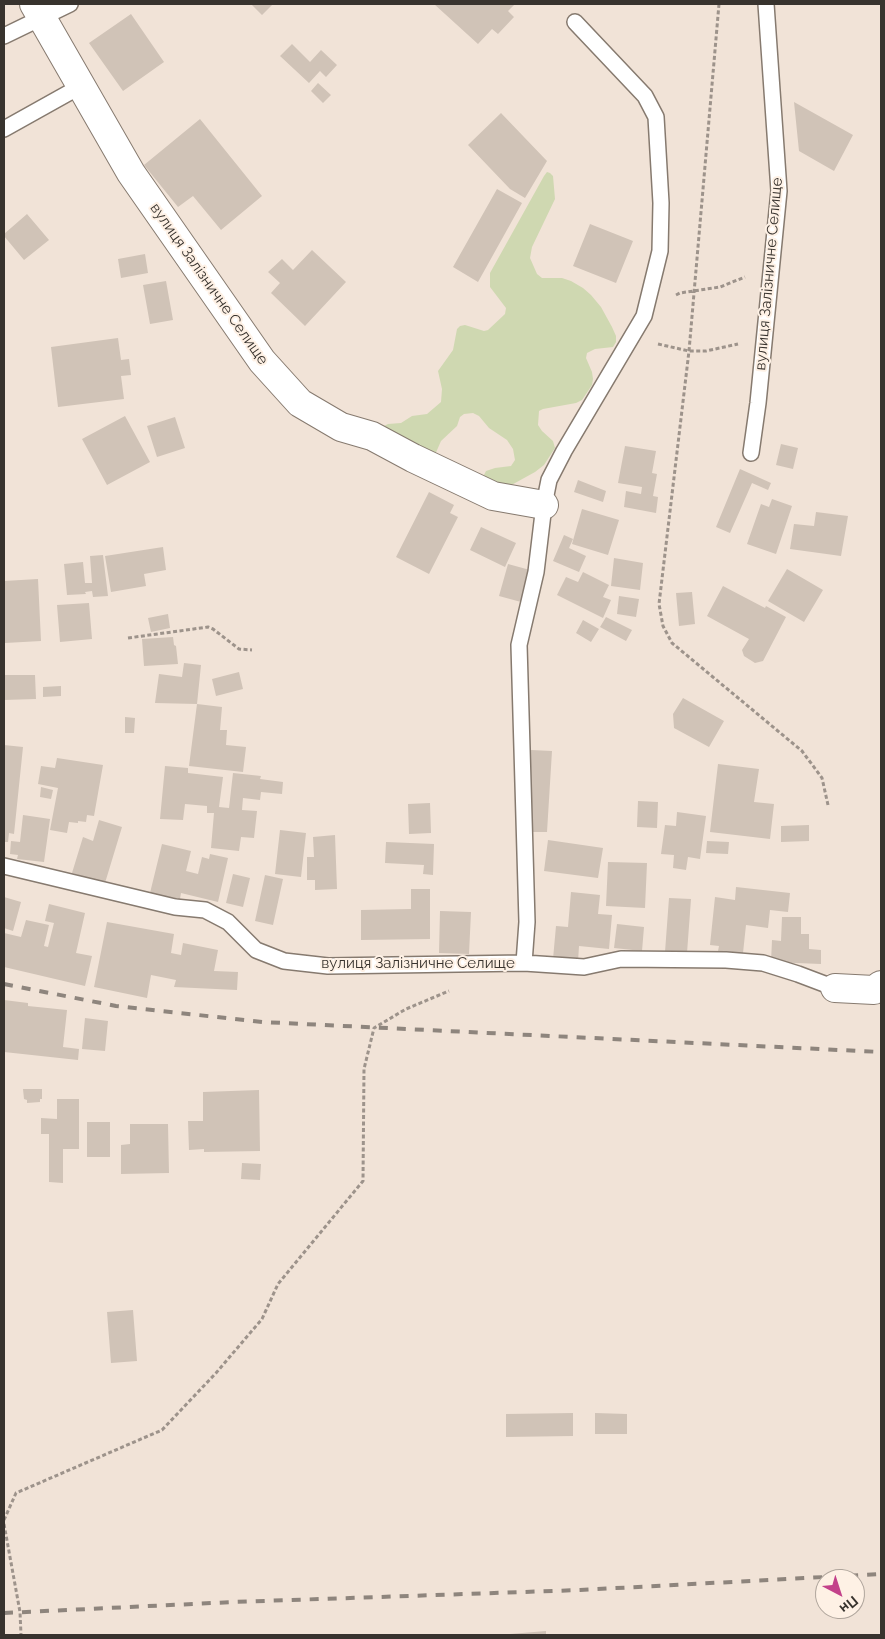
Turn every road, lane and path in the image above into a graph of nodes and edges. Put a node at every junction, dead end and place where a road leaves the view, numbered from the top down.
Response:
1 (70, 4) edge
2 (719, 4) edge
3 (766, 4) edge
4 (38, 11) edge
5 (575, 22) dead end
6 (4, 36) edge
7 (81, 86) junction
8 (4, 130) edge
9 (772, 251) junction
10 (694, 291) junction
11 (644, 316) junction
12 (763, 341) junction
13 (689, 351) junction
14 (622, 354) junction
15 (751, 453) dead end
16 (544, 505) junction
17 (128, 638) dead end
18 (252, 650) dead end
19 (828, 805) dead end
20 (4, 866) edge
21 (463, 963) junction
22 (524, 963) junction
23 (835, 988) joint
24 (879, 991) edge
25 (4, 1520) edge
26 (4, 1524) edge
27 (21, 1635) edge

1 - 4 lane
2 - 10 path
3 - 9 lane, вулиця Залізничне Селище
4 - 6 lane
4 - 7 street, вулиця Залізничне Селище
5 - 11 lane, вулиця Залізничне Селище
7 - 8 lane
7 - 16 street, вулиця Залізничне Селище
9 - 10 path
9 - 12 lane, вулиця Залізничне Селище
10 - 11 path
10 - 13 path
11 - 14 lane, вулиця Залізничне Селище
12 - 13 path
12 - 15 lane, вулиця Залізничне Селище
13 - 14 path
13 - 19 path
14 - 16 lane, вулиця Залізничне Селище
16 - 22 lane, вулиця Залізничне Селище
17 - 18 path
20 - 21 lane, вулиця Залізничне Селище
21 - 22 lane, вулиця Залізничне Селище
21 - 25 path
22 - 23 lane, вулиця Залізничне Селище
23 - 24 street, вулиця Залізничне Селище
26 - 27 path

